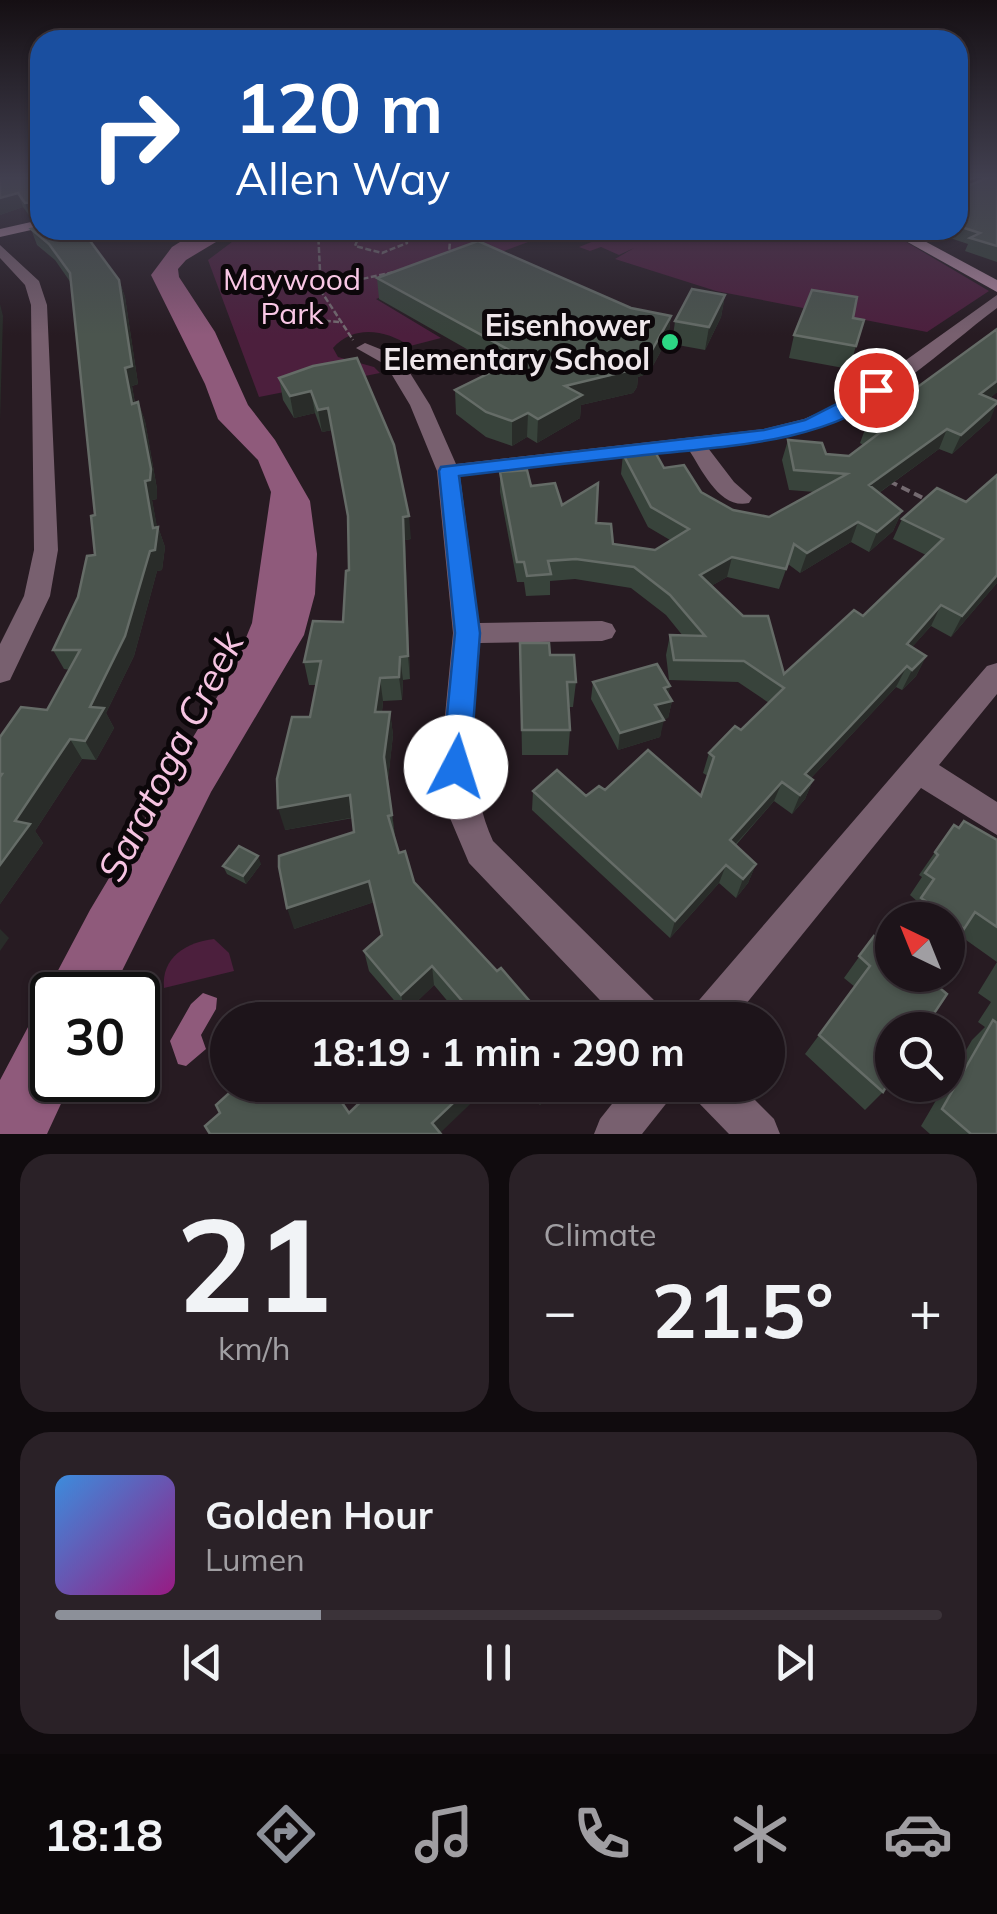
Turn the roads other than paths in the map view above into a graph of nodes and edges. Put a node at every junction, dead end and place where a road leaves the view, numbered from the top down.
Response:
1 (911, 240) edge
2 (0, 250) edge
3 (997, 288) edge
4 (997, 300) edge
5 (365, 348) road end
6 (694, 444) junction
7 (448, 471) junction
8 (741, 498) dead end
9 (602, 631) dead end
10 (467, 633) junction
11 (10, 636) edge
12 (0, 672) edge
13 (997, 674) edge
14 (918, 769) junction
15 (997, 820) edge
16 (628, 1002) edge
17 (723, 1002) edge
18 (640, 1102) edge
19 (728, 1102) edge
20 (614, 1134) edge
21 (760, 1134) edge

1 - 3 street
2 - 11 street
4 - 6 street
5 - 7 street
6 - 7 street
6 - 8 street
7 - 10 street
9 - 10 street
10 - 16 street
11 - 12 street
13 - 14 street
14 - 15 street
14 - 17 street
18 - 20 street
19 - 21 street

